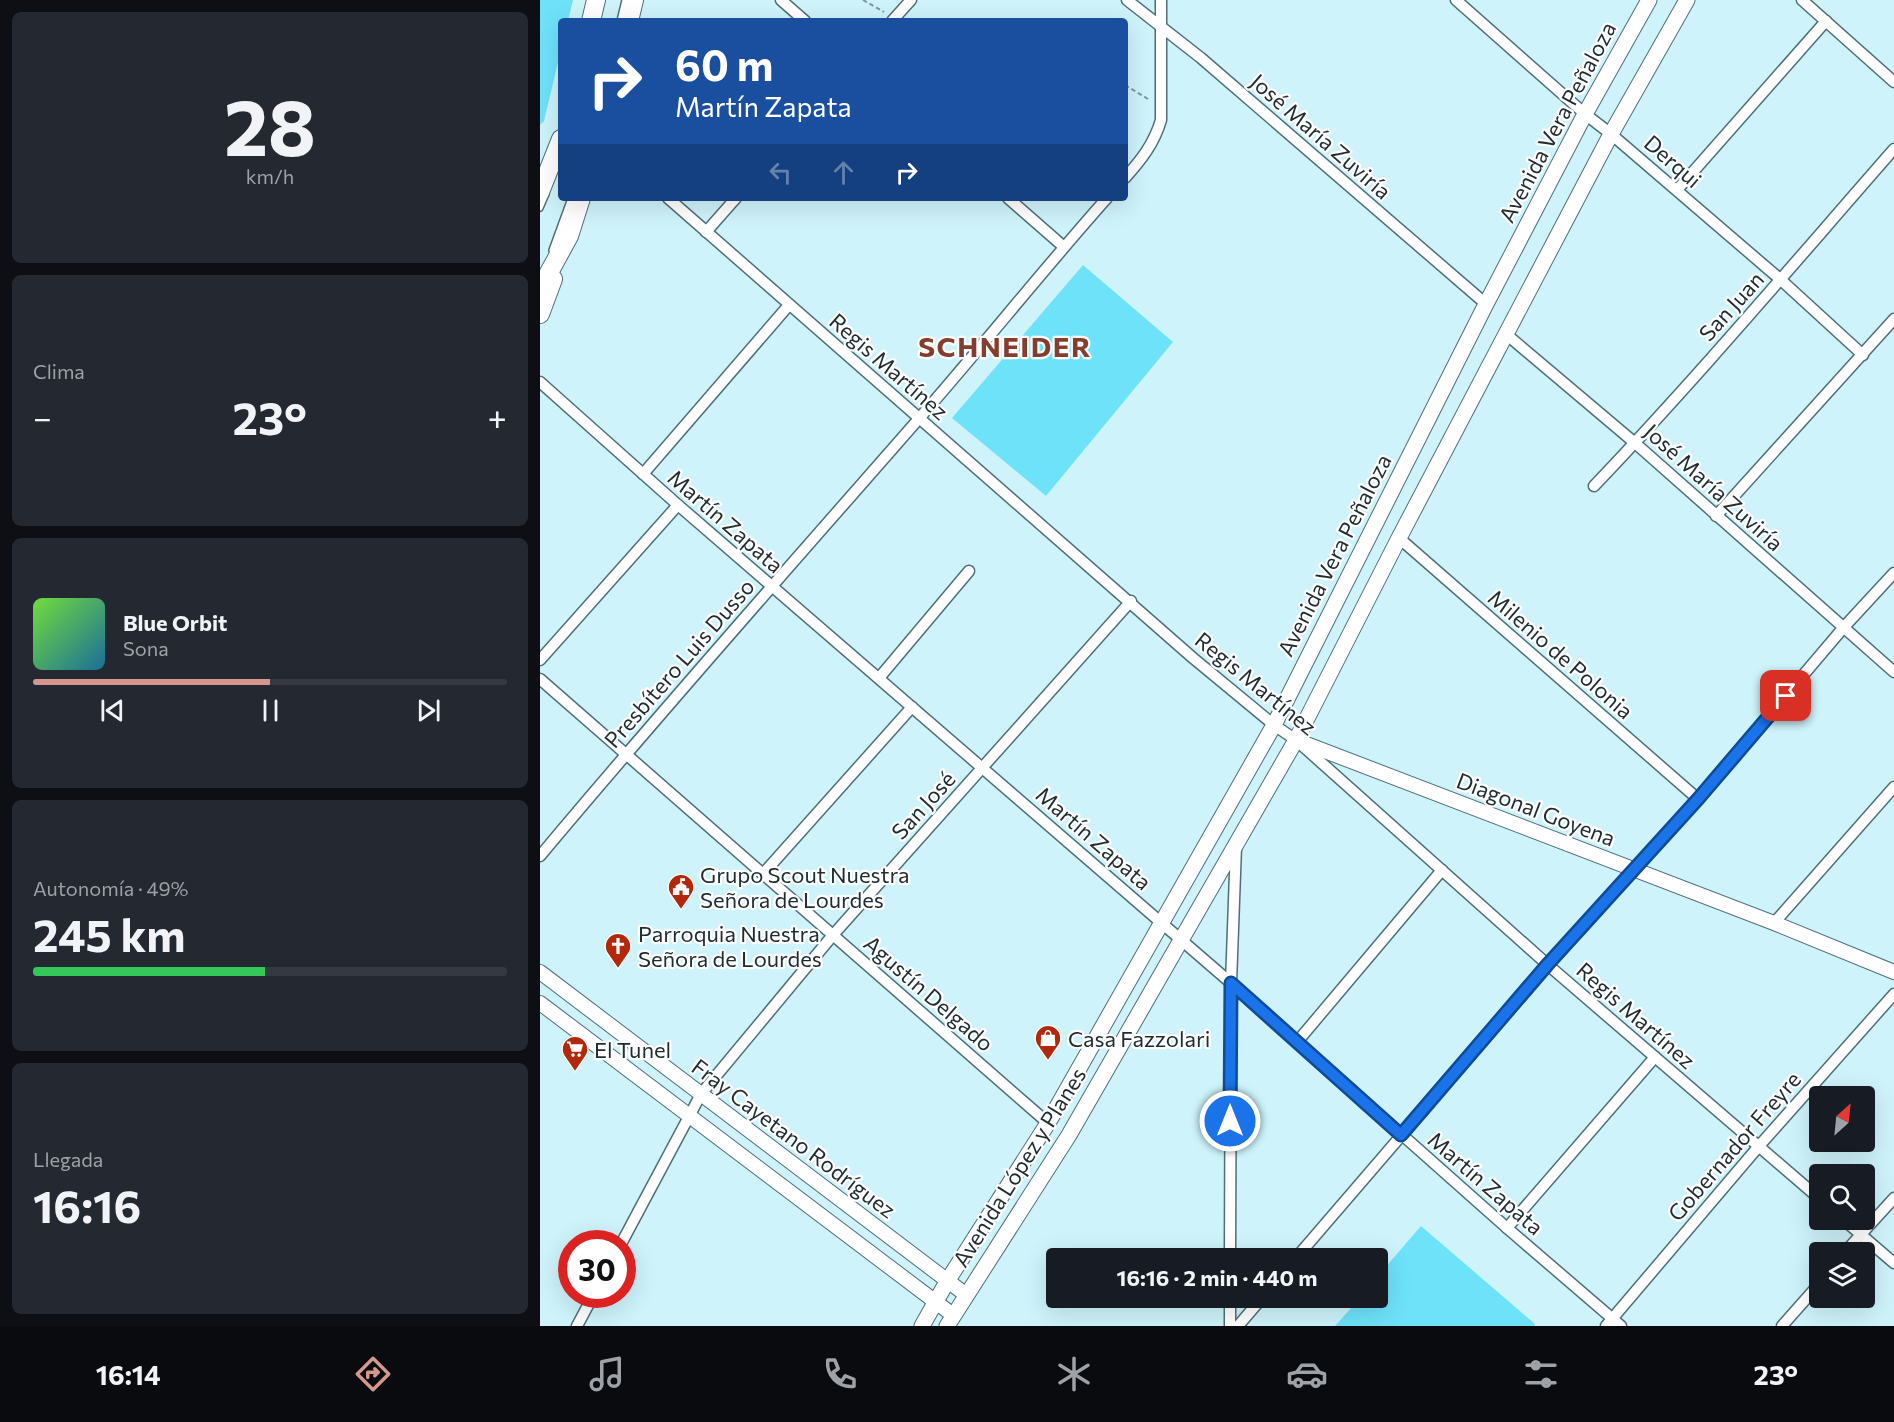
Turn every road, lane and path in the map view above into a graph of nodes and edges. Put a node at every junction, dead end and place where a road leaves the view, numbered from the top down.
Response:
1 (596, 0) edge
2 (603, 0) edge
3 (625, 0) edge
4 (634, 0) edge
5 (781, 0) edge
6 (863, 0) edge
7 (910, 0) edge
8 (1127, 0) edge
9 (1161, 0) edge
10 (1456, 0) edge
11 (1648, 0) edge
12 (1687, 0) edge
13 (1802, 0) edge
14 (592, 18) edge
15 (599, 18) edge
16 (621, 18) edge
17 (630, 18) edge
18 (802, 18) edge
19 (890, 18) edge
20 (895, 18) edge
21 (1826, 21) junction
22 (1161, 28) junction
23 (1894, 82) edge
24 (1128, 87) edge
25 (1162, 107) junction
26 (1585, 114) junction
27 (1611, 134) junction
28 (558, 147) edge
29 (1894, 149) edge
30 (556, 170) dead end
31 (1128, 175) edge
32 (1677, 190) junction
33 (540, 192) edge
34 (570, 201) edge
35 (580, 201) edge
36 (671, 201) edge
37 (733, 201) edge
38 (1011, 201) edge
39 (1104, 201) edge
40 (540, 208) edge
41 (706, 232) junction
42 (569, 236) junction
43 (1064, 247) junction
44 (550, 254) dead end
45 (1781, 280) junction
46 (540, 289) edge
47 (1486, 304) junction
48 (789, 305) junction
49 (540, 314) edge
50 (1894, 318) edge
51 (1506, 334) junction
52 (1863, 355) junction
53 (540, 382) edge
54 (919, 419) junction
55 (1635, 443) junction
56 (643, 474) junction
57 (1594, 486) dead end
58 (678, 505) junction
59 (1716, 516) junction
60 (1399, 538) junction
61 (969, 571) dead end
62 (1894, 573) edge
63 (772, 586) junction
64 (1131, 601) junction
65 (1844, 627) junction
66 (540, 660) edge
67 (1894, 672) edge
68 (879, 678) junction
69 (540, 679) edge
70 (912, 707) junction
71 (1274, 725) junction
72 (1296, 740) junction
73 (625, 754) junction
74 (983, 768) junction
75 (1894, 787) edge
76 (1698, 799) junction
77 (1236, 845) junction
78 (540, 856) edge
79 (1634, 869) junction
80 (1443, 870) junction
81 (763, 874) junction
82 (1162, 923) junction
83 (1774, 923) junction
84 (833, 935) junction
85 (1182, 940) junction
86 (1548, 964) junction
87 (540, 972) edge
88 (1894, 972) edge
89 (1231, 983) junction
90 (1894, 994) edge
91 (540, 1003) edge
92 (1297, 1042) junction
93 (1655, 1057) junction
94 (701, 1094) junction
95 (688, 1116) junction
96 (1048, 1123) junction
97 (1401, 1135) junction
98 (1759, 1146) junction
99 (1809, 1189) edge
100 (1894, 1198) edge
101 (1507, 1228) junction
102 (628, 1230) edge
103 (1856, 1230) edge
104 (1861, 1234) junction
105 (1854, 1242) edge
106 (1230, 1248) edge
107 (1305, 1248) edge
108 (1894, 1263) edge
109 (948, 1280) junction
110 (965, 1294) junction
111 (1809, 1295) edge
112 (936, 1301) junction
113 (587, 1308) edge
114 (1230, 1308) edge
115 (1253, 1308) edge
116 (950, 1321) edge
117 (1614, 1324) edge
118 (577, 1326) edge
119 (922, 1326) edge
120 (1230, 1326) edge
121 (1238, 1326) edge
122 (1782, 1326) edge

1 - 14 main road
2 - 15 lane
3 - 16 lane
4 - 17 main road
5 - 18 street
6 - 19 path
7 - 20 street
8 - 22 street, José María Zuviría
9 - 22 street
10 - 26 street, Derqui
11 - 26 main road, Avenida Vera Peñaloza
12 - 27 main road
13 - 21 street
21 - 23 street
21 - 32 street
22 - 25 street
22 - 47 street, José María Zuviría
24 - 25 path
25 - 31 street
26 - 27 street, Derqui
26 - 47 main road, Avenida Vera Peñaloza
27 - 32 street, Derqui
27 - 51 main road
28 - 33 main road
29 - 45 street, San Juan
30 - 40 lane
32 - 45 street, Derqui
34 - 44 lane
35 - 42 main road
36 - 41 street, Regis Martínez
37 - 41 street
38 - 43 street
39 - 43 street, Presbítero Luis Dusso
41 - 48 street, Regis Martínez
42 - 46 main road
42 - 49 main road
43 - 54 street, Presbítero Luis Dusso
45 - 52 street, Derqui
45 - 55 street, San Juan
47 - 71 main road, Avenida Vera Peñaloza
48 - 54 street, Regis Martínez
48 - 56 street
50 - 52 street
51 - 55 street, José María Zuviría
51 - 60 main road
52 - 59 street
53 - 56 street, Martín Zapata
54 - 63 street, Presbítero Luis Dusso
54 - 64 street, Regis Martínez
55 - 57 street, San Juan
55 - 59 street, José María Zuviría
56 - 58 street, Martín Zapata
58 - 63 street, Martín Zapata
58 - 66 street
59 - 65 street, José María Zuviría
60 - 72 main road
60 - 76 street, Milenio de Polonia
61 - 68 street
62 - 65 street
63 - 68 street, Martín Zapata
63 - 73 street, Presbítero Luis Dusso
64 - 71 street, Regis Martínez
64 - 74 street, San José
65 - 67 street, José María Zuviría
65 - 76 street
68 - 70 street, Martín Zapata
69 - 73 street, Agustín Delgado
70 - 74 street, Martín Zapata
70 - 81 street
71 - 72 street, Regis Martínez
71 - 82 main road, Avenida Vera Peñaloza
72 - 77 main road
72 - 79 street, Diagonal Goyena
72 - 80 street, Regis Martínez
73 - 78 street, Presbítero Luis Dusso
73 - 81 street, Agustín Delgado
74 - 82 street, Martín Zapata
74 - 84 street, San José
75 - 83 street
76 - 79 street
77 - 85 main road, Avenida López y Planes
77 - 89 street
79 - 83 street, Diagonal Goyena
79 - 86 street
80 - 86 street, Regis Martínez
80 - 92 street
81 - 84 street, Agustín Delgado
82 - 85 street, Martín Zapata
82 - 96 main road, Avenida Vera Peñaloza
83 - 88 street, Diagonal Goyena
84 - 94 street, San José
84 - 96 street, Agustín Delgado
85 - 89 street, Martín Zapata
85 - 110 main road, Avenida López y Planes
86 - 93 street, Regis Martínez
86 - 97 street
87 - 94 street, Fray Cayetano Rodríguez
89 - 92 street, Martín Zapata
89 - 106 street
90 - 98 street, Gobernador Freyre
91 - 95 street, Fray Cayetano Rodríguez
92 - 97 street, Martín Zapata
93 - 98 street, Regis Martínez
93 - 101 street
94 - 95 street, San José
94 - 109 street, Fray Cayetano Rodríguez
95 - 102 street, San José
95 - 112 street, Fray Cayetano Rodríguez
96 - 109 main road, Avenida López y Planes
97 - 101 street, Martín Zapata
97 - 107 street
98 - 99 street, Regis Martínez
98 - 117 street, Gobernador Freyre
100 - 104 street
101 - 117 street, Martín Zapata
103 - 104 street
104 - 105 street
104 - 108 street
109 - 110 street, Fray Cayetano Rodríguez
109 - 112 main road, Avenida López y Planes
110 - 116 main road, Avenida López y Planes
111 - 122 street
112 - 116 street, Fray Cayetano Rodríguez
112 - 119 main road, Avenida López y Planes
113 - 118 street
114 - 120 street
115 - 121 street

